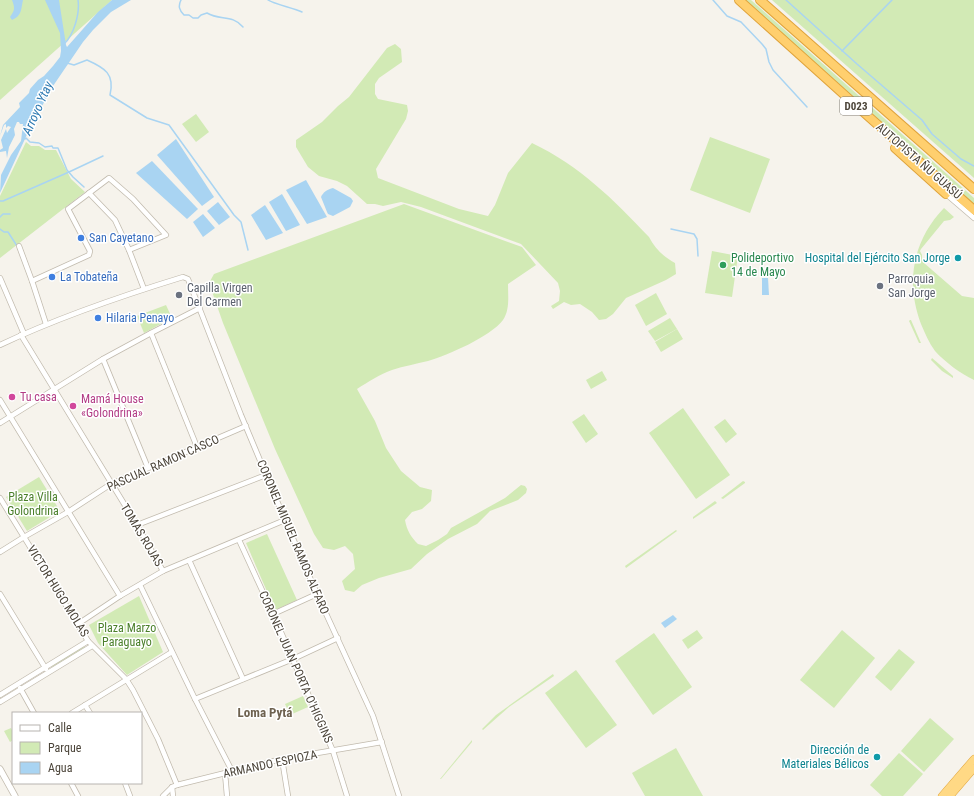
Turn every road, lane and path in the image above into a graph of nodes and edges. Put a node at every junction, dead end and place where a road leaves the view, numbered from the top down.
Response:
1 (739, 0) edge
2 (760, 0) edge
3 (869, 117) junction
4 (974, 189) edge
5 (89, 193) junction
6 (946, 194) joint
7 (974, 210) edge
8 (974, 218) edge
9 (19, 246) dead end
10 (129, 250) junction
11 (0, 278) edge
12 (32, 280) junction
13 (144, 289) junction
14 (200, 308) junction
15 (46, 324) junction
16 (151, 333) junction
17 (22, 334) junction
18 (0, 345) edge
19 (103, 359) junction
20 (53, 390) junction
21 (0, 400) edge
22 (10, 417) junction
23 (0, 422) edge
24 (246, 426) junction
25 (196, 447) junction
26 (148, 468) junction
27 (266, 475) junction
28 (111, 484) junction
29 (0, 498) edge
30 (68, 512) junction
31 (285, 520) junction
32 (137, 525) junction
33 (24, 537) junction
34 (239, 540) junction
35 (0, 552) edge
36 (189, 560) junction
37 (163, 571) junction
38 (140, 585) junction
39 (0, 594) edge
40 (317, 594) junction
41 (120, 596) junction
42 (273, 614) junction
43 (78, 624) junction
44 (338, 638) junction
45 (88, 640) junction
46 (92, 646) junction
47 (172, 652) junction
48 (292, 659) junction
49 (45, 668) junction
50 (48, 672) junction
51 (126, 679) junction
52 (243, 679) junction
53 (17, 685) junction
54 (21, 690) junction
55 (0, 695) edge
56 (195, 699) junction
57 (2, 701) edge
58 (85, 705) junction
59 (33, 712) edge
60 (74, 712) edge
61 (89, 712) edge
62 (382, 742) junction
63 (333, 751) junction
64 (282, 759) junction
65 (974, 759) edge
66 (974, 768) edge
67 (0, 769) edge
68 (232, 771) junction
69 (225, 773) junction
70 (72, 784) edge
71 (125, 784) edge
72 (174, 786) junction
73 (14, 796) edge
74 (78, 796) edge
75 (130, 796) edge
76 (163, 796) edge
77 (173, 796) edge
78 (227, 796) edge
79 (288, 796) edge
80 (347, 796) edge
81 (399, 796) edge
82 (942, 796) edge
83 (950, 796) edge

1 - 3 highway, AUTOPISTA ÑU GUASÚ / D023
2 - 4 highway, AUTOPISTA ÑU GUASÚ / D023
3 - 6 highway
3 - 7 highway, AUTOPISTA ÑU GUASÚ / D023
5 - 10 street
5 - 10 street
5 - 12 street
6 - 8 street
9 - 12 street
10 - 13 street
11 - 17 street, TOMAS ROJAS
12 - 15 street
13 - 14 street, CORONEL MIGUEL RAMOS ALFARO
13 - 15 street
14 - 16 street
14 - 24 street, CORONEL MIGUEL RAMOS ALFARO
15 - 17 street
16 - 19 street
16 - 25 street
17 - 18 street
17 - 20 street, TOMAS ROJAS
19 - 20 street
19 - 26 street
20 - 22 street
20 - 28 street, TOMAS ROJAS
21 - 22 street
22 - 23 street
22 - 30 street
24 - 25 street, PASCUAL RAMON CASCO
24 - 27 street, CORONEL MIGUEL RAMOS ALFARO
25 - 26 street, PASCUAL RAMON CASCO
26 - 28 street, PASCUAL RAMON CASCO
27 - 31 street, CORONEL MIGUEL RAMOS ALFARO
27 - 32 street
28 - 30 street, PASCUAL RAMON CASCO
28 - 32 street, TOMAS ROJAS
29 - 33 street, VICTOR HUGO MOLAS
30 - 33 street, PASCUAL RAMON CASCO
30 - 41 street
31 - 34 street
31 - 40 street, CORONEL MIGUEL RAMOS ALFARO
32 - 37 street, TOMAS ROJAS
33 - 35 street, PASCUAL RAMON CASCO
33 - 43 street, VICTOR HUGO MOLAS
34 - 36 street
34 - 42 street, CORONEL JUAN PORTA O'HIGGINS
36 - 37 street
36 - 52 street
37 - 38 street
38 - 41 street
38 - 47 street
39 - 49 street
40 - 42 street
40 - 44 street, CORONEL MIGUEL RAMOS ALFARO
41 - 43 street
42 - 48 street, CORONEL JUAN PORTA O'HIGGINS
43 - 45 street, VICTOR HUGO MOLAS
44 - 48 street
44 - 62 street, CORONEL MIGUEL RAMOS ALFARO
45 - 46 street, VICTOR HUGO MOLAS
45 - 49 street
46 - 50 street
46 - 51 street, VICTOR HUGO MOLAS
47 - 51 street
47 - 56 street
48 - 52 street
48 - 63 street, CORONEL JUAN PORTA O'HIGGINS
49 - 50 street
49 - 53 street
50 - 54 street
51 - 58 street
51 - 72 street, VICTOR HUGO MOLAS
52 - 56 street
53 - 54 street
53 - 55 street
54 - 57 street
54 - 59 street
55 - 57 street
56 - 68 street
58 - 60 street
58 - 61 street
62 - 63 street, ARMANDO ESPIOZA
62 - 81 street, CORONEL MIGUEL RAMOS ALFARO
63 - 64 street, ARMANDO ESPIOZA
63 - 80 street, CORONEL JUAN PORTA O'HIGGINS
64 - 68 street, ARMANDO ESPIOZA
64 - 79 street
65 - 82 highway
66 - 83 highway
67 - 73 street
68 - 69 street, ARMANDO ESPIOZA
69 - 72 street, ARMANDO ESPIOZA
69 - 78 street
70 - 74 street
71 - 75 street
72 - 76 street
72 - 77 street, VICTOR HUGO MOLAS

